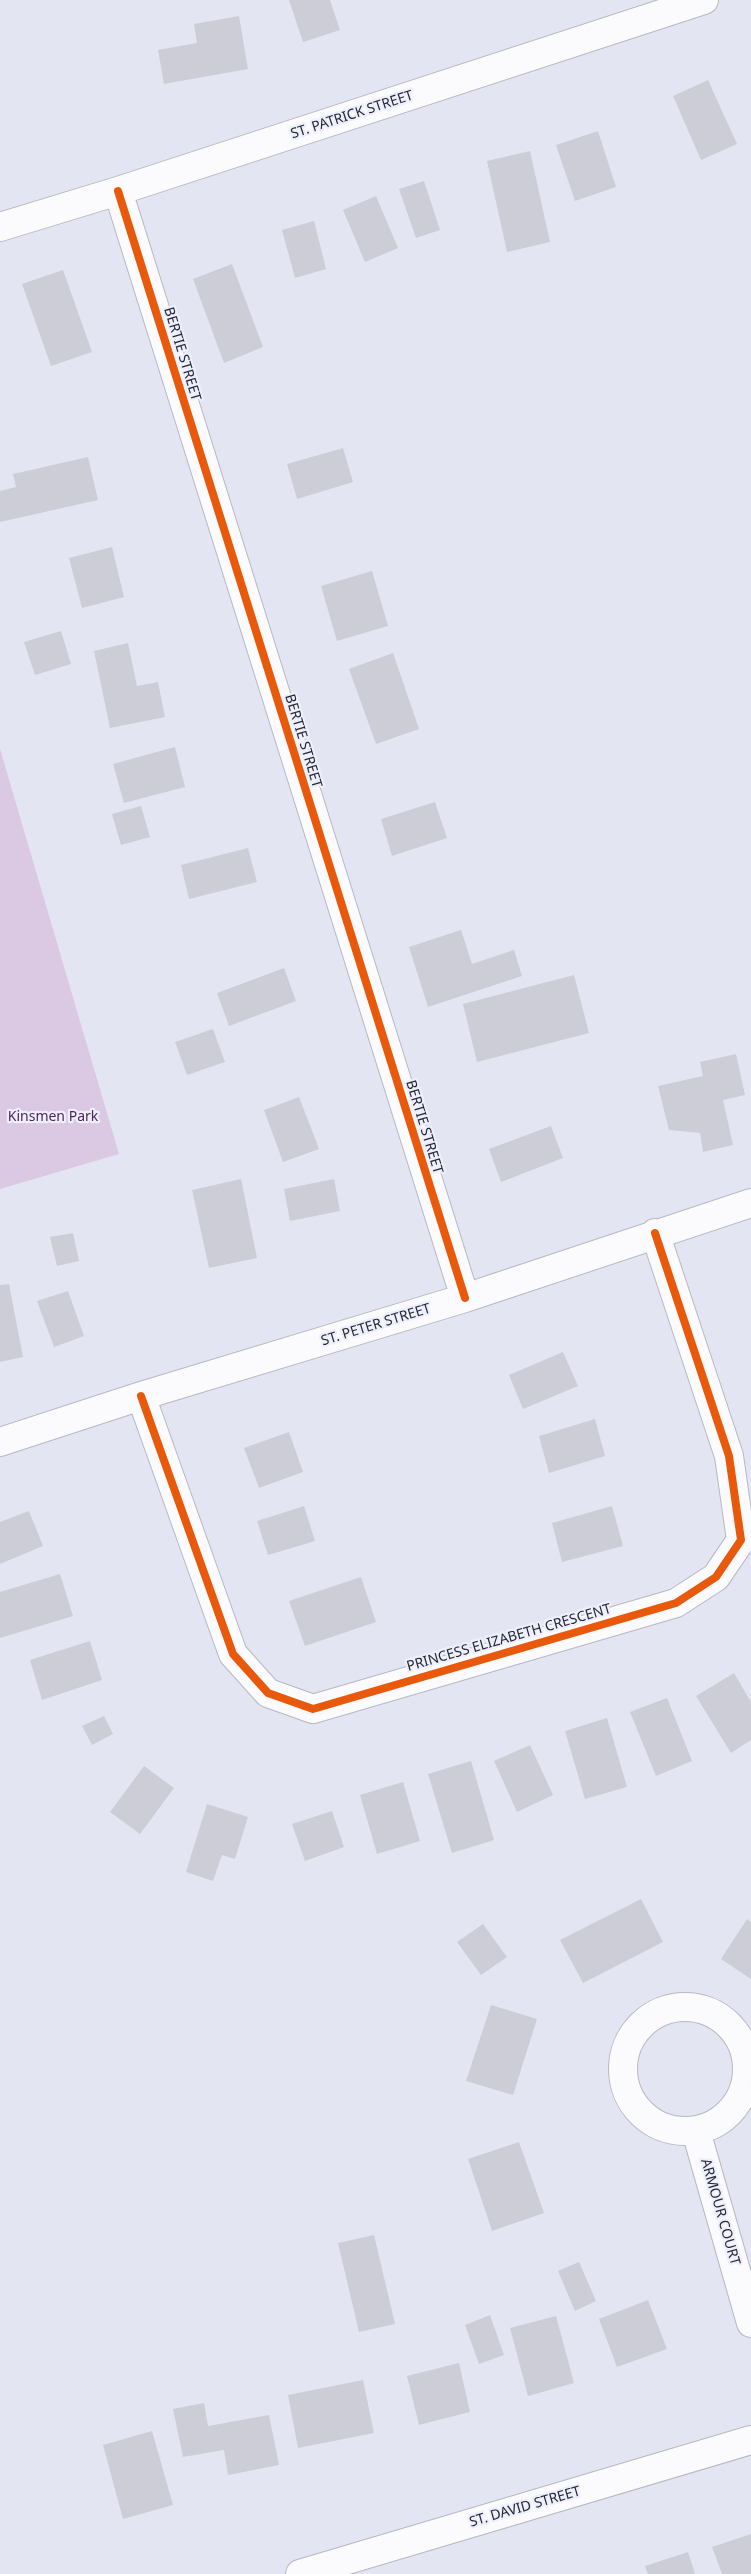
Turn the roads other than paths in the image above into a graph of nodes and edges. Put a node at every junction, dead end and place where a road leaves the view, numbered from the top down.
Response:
1 (704, 0) edge
2 (118, 191) junction
3 (0, 227) edge
4 (751, 1203) edge
5 (655, 1233) junction
6 (465, 1298) junction
7 (141, 1396) junction
8 (0, 1442) edge
9 (696, 2131) junction
10 (751, 2322) edge
11 (751, 2440) edge
12 (300, 2574) edge

1 - 2 street, ST. PATRICK STREET
2 - 3 street, ST. PATRICK STREET
2 - 6 street, BERTIE STREET
4 - 5 street, ST. PETER STREET
5 - 6 street, ST. PETER STREET
5 - 7 street, PRINCESS ELIZABETH CRESCENT
6 - 7 street, ST. PETER STREET
7 - 8 street, ST. PETER STREET
9 - 9 street
9 - 10 street, ARMOUR COURT
11 - 12 street, ST. DAVID STREET

